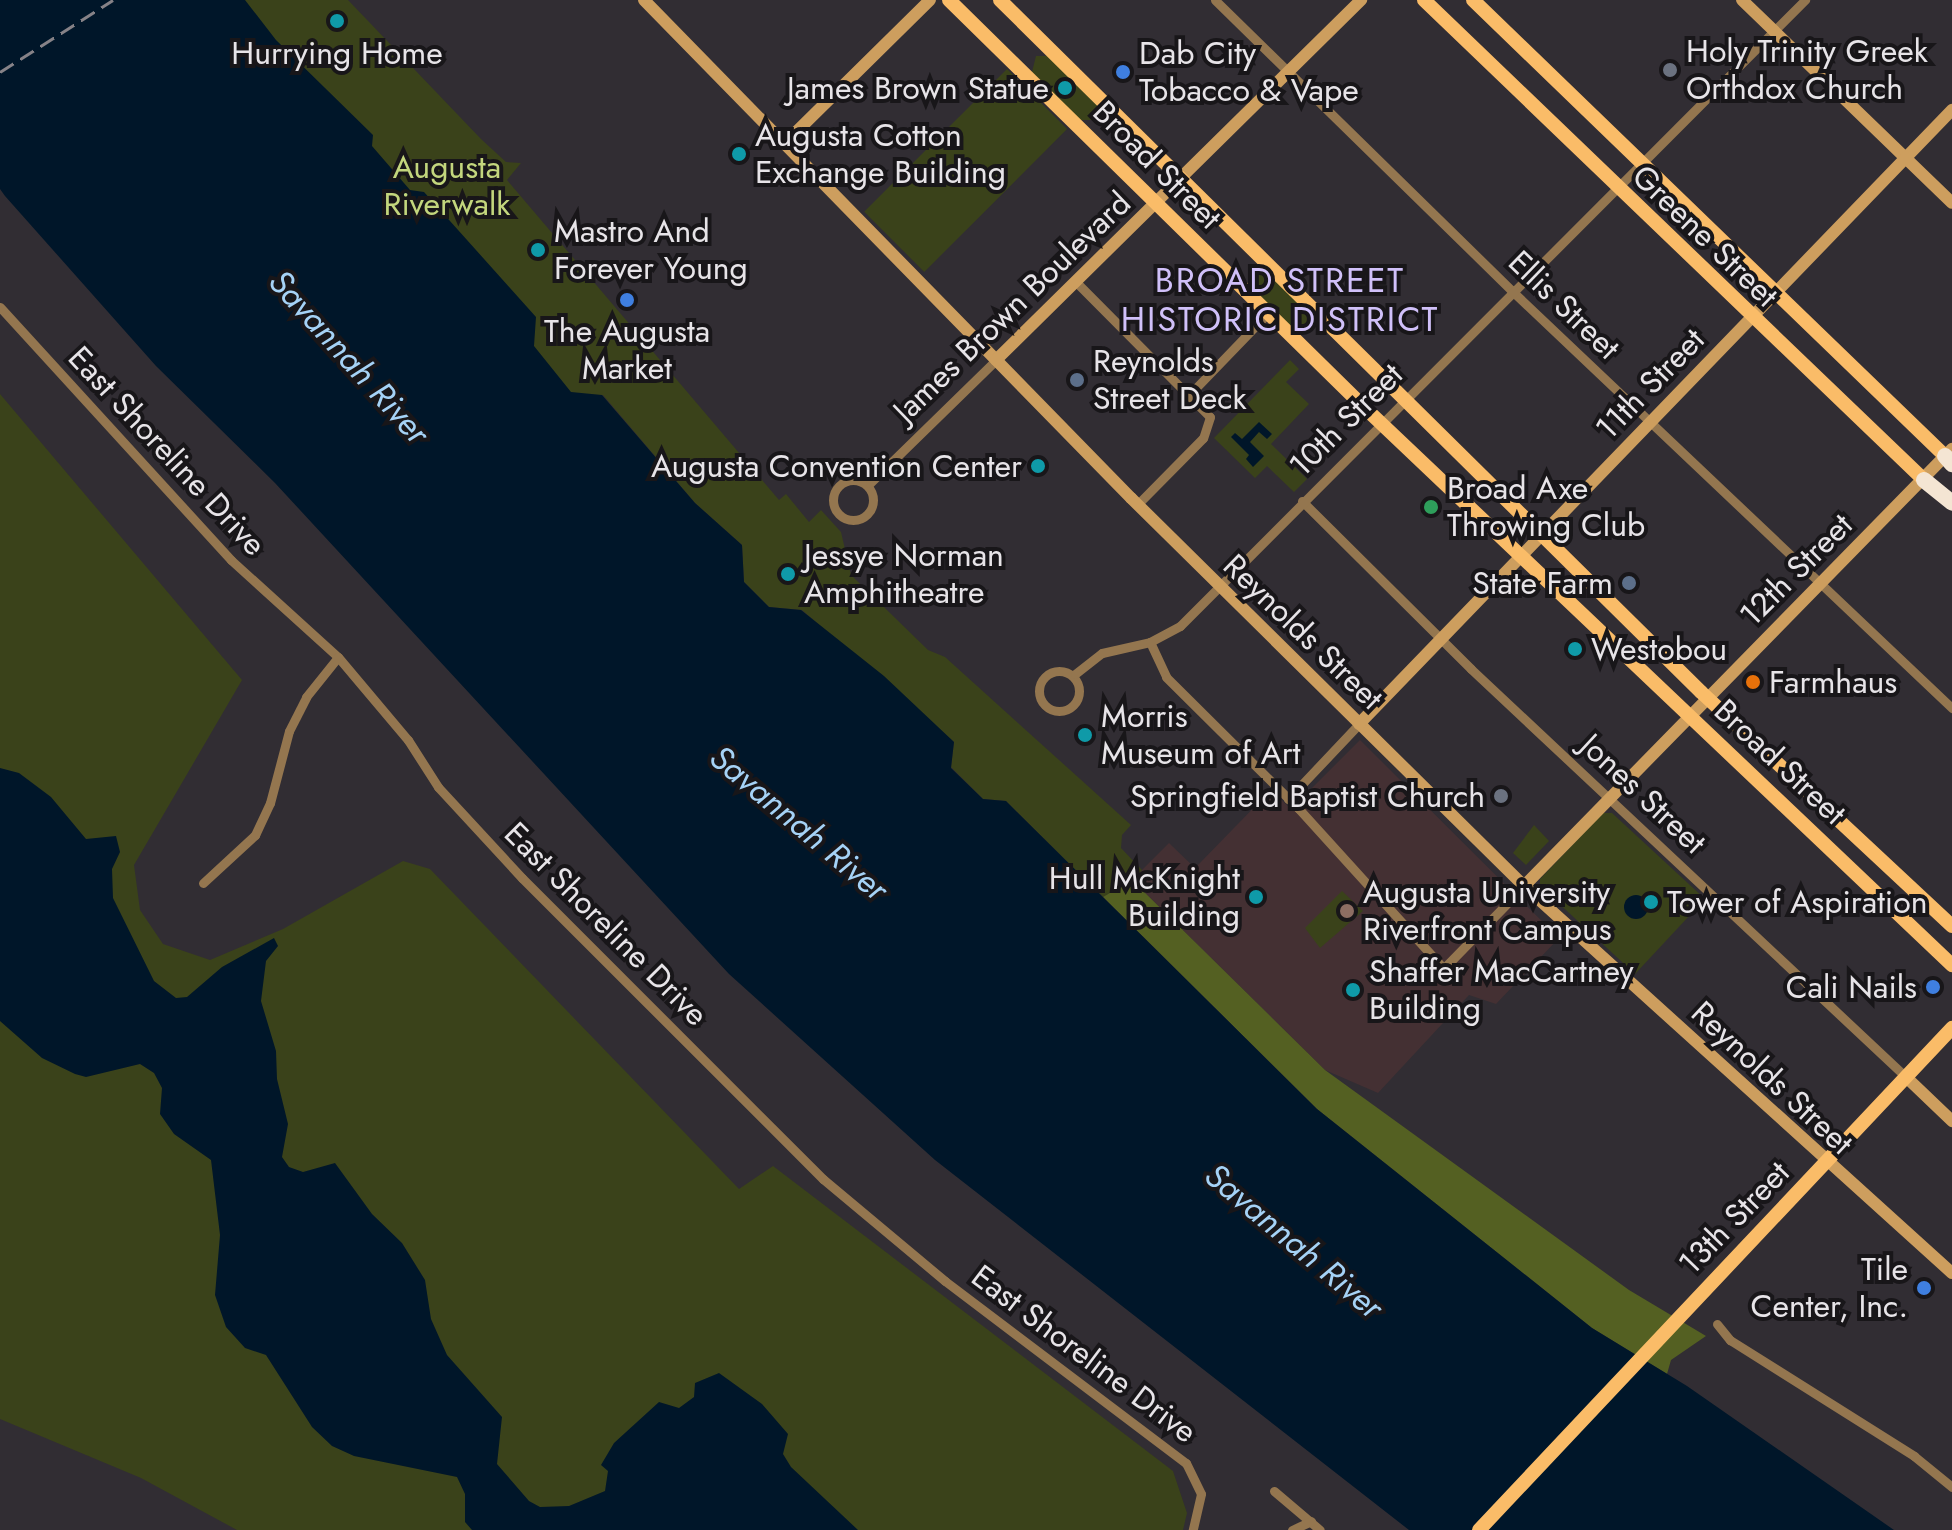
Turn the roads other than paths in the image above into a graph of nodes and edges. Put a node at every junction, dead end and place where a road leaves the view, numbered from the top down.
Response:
1 (644, 0) edge
2 (930, 0) edge
3 (949, 0) edge
4 (1000, 0) edge
5 (1215, 0) edge
6 (1361, 0) edge
7 (1424, 0) edge
8 (1473, 0) edge
9 (1742, 0) edge
10 (1805, 0) edge
11 (1774, 31) junction
12 (1288, 71) junction
13 (1952, 110) edge
14 (784, 144) junction
15 (1906, 158) junction
16 (1641, 164) junction
17 (1181, 178) junction
18 (1615, 189) junction
19 (1156, 203) junction
20 (1952, 203) edge
21 (1076, 282) junction
22 (1511, 290) junction
23 (1775, 293) junction
24 (0, 307) edge
25 (1268, 313) junction
26 (1750, 318) junction
27 (996, 360) junction
28 (1190, 394) junction
29 (1405, 398) junction
30 (1381, 422) junction
31 (1649, 423) junction
32 (1950, 456) edge
33 (1924, 480) junction
34 (870, 483) junction
35 (1302, 501) junction
36 (1137, 505) junction
37 (1952, 506) edge
38 (1540, 534) junction
39 (1520, 555) junction
40 (1820, 580) junction
41 (1219, 586) junction
42 (1440, 638) junction
43 (1150, 642) junction
44 (338, 657) junction
45 (1075, 674) junction
46 (1708, 699) junction
47 (1952, 708) edge
48 (1690, 716) junction
49 (1359, 724) junction
50 (1608, 798) junction
51 (1288, 799) junction
52 (1838, 820) junction
53 (1821, 839) junction
54 (203, 883) dead end
55 (1524, 886) junction
56 (1952, 926) edge
57 (1952, 965) edge
58 (1444, 968) junction
59 (1454, 980) dead end
60 (1952, 1028) edge
61 (1906, 1077) junction
62 (1952, 1121) edge
63 (1826, 1164) junction
64 (1952, 1273) edge
65 (1717, 1324) dead end
66 (1952, 1487) edge
67 (1274, 1491) dead end
68 (1311, 1521) junction
69 (1193, 1530) edge
70 (1292, 1530) edge
71 (1320, 1530) edge
72 (1479, 1530) edge

1 - 14 main road, Reynolds Street
2 - 14 main road
3 - 19 main road, Broad Street
4 - 17 main road, Broad Street
5 - 12 street, Ellis Street
6 - 12 main road, James Brown Boulevard
7 - 18 main road, Greene Street
8 - 16 main road, Greene Street
9 - 11 main road
10 - 11 street, 10th Street
11 - 15 main road
11 - 16 street, 10th Street
12 - 17 main road, James Brown Boulevard
12 - 22 street, Ellis Street
13 - 15 main road, 11th Street
14 - 27 main road, Reynolds Street
15 - 20 main road
15 - 23 main road, 11th Street
16 - 18 street, 10th Street
16 - 23 main road, Greene Street
17 - 19 main road, James Brown Boulevard
17 - 29 main road, Broad Street
18 - 22 street, 10th Street
18 - 26 main road, Greene Street
19 - 21 main road, James Brown Boulevard
19 - 25 main road, Broad Street
21 - 27 main road, James Brown Boulevard
21 - 28 street
22 - 29 street, 10th Street
22 - 31 street, Ellis Street
23 - 26 main road, 11th Street
23 - 32 main road, Greene Street
24 - 44 street, East Shoreline Drive
25 - 28 street
25 - 30 main road, Broad Street
26 - 31 main road, 11th Street
26 - 33 main road, Greene Street
27 - 34 street, James Brown Boulevard
27 - 36 main road, Reynolds Street
28 - 36 street
29 - 30 street, 10th Street
29 - 38 main road, Broad Street
30 - 35 street, 10th Street
30 - 39 main road, Broad Street
31 - 38 main road, 11th Street
31 - 40 street, Ellis Street
32 - 33 main road, 12th Street
33 - 37 highway
33 - 40 main road, 12th Street
34 - 34 street, James Brown Boulevard
35 - 41 street, 10th Street
35 - 42 street, Jones Street
36 - 41 main road, Reynolds Street
38 - 39 main road, 11th Street
38 - 46 main road, Broad Street
39 - 42 main road, 11th Street
39 - 48 main road, Broad Street
40 - 46 main road, 12th Street
40 - 47 street, Ellis Street
41 - 43 street, 10th Street
41 - 49 main road, Reynolds Street
42 - 49 main road, 11th Street
42 - 50 street, Jones Street
43 - 45 street, 10th Street
43 - 51 street
44 - 54 street
44 - 69 street, East Shoreline Drive
45 - 45 street, 10th Street
46 - 48 main road, 12th Street
46 - 52 main road, Broad Street
48 - 50 main road, 12th Street
48 - 53 main road, Broad Street
49 - 51 street, 11th Street
49 - 55 main road, Reynolds Street
50 - 55 main road, 12th Street
50 - 61 street, Jones Street
51 - 58 street
52 - 53 main road
52 - 56 main road, Broad Street
53 - 57 main road, Broad Street
55 - 58 street, 12th Street
55 - 63 main road, Reynolds Street
58 - 59 street
60 - 61 main road, 13th Street
61 - 62 main road, Jones Street
61 - 63 main road, 13th Street
63 - 64 main road, Reynolds Street
63 - 72 main road, 13th Street
65 - 66 street
67 - 68 street
68 - 70 street
68 - 71 street

